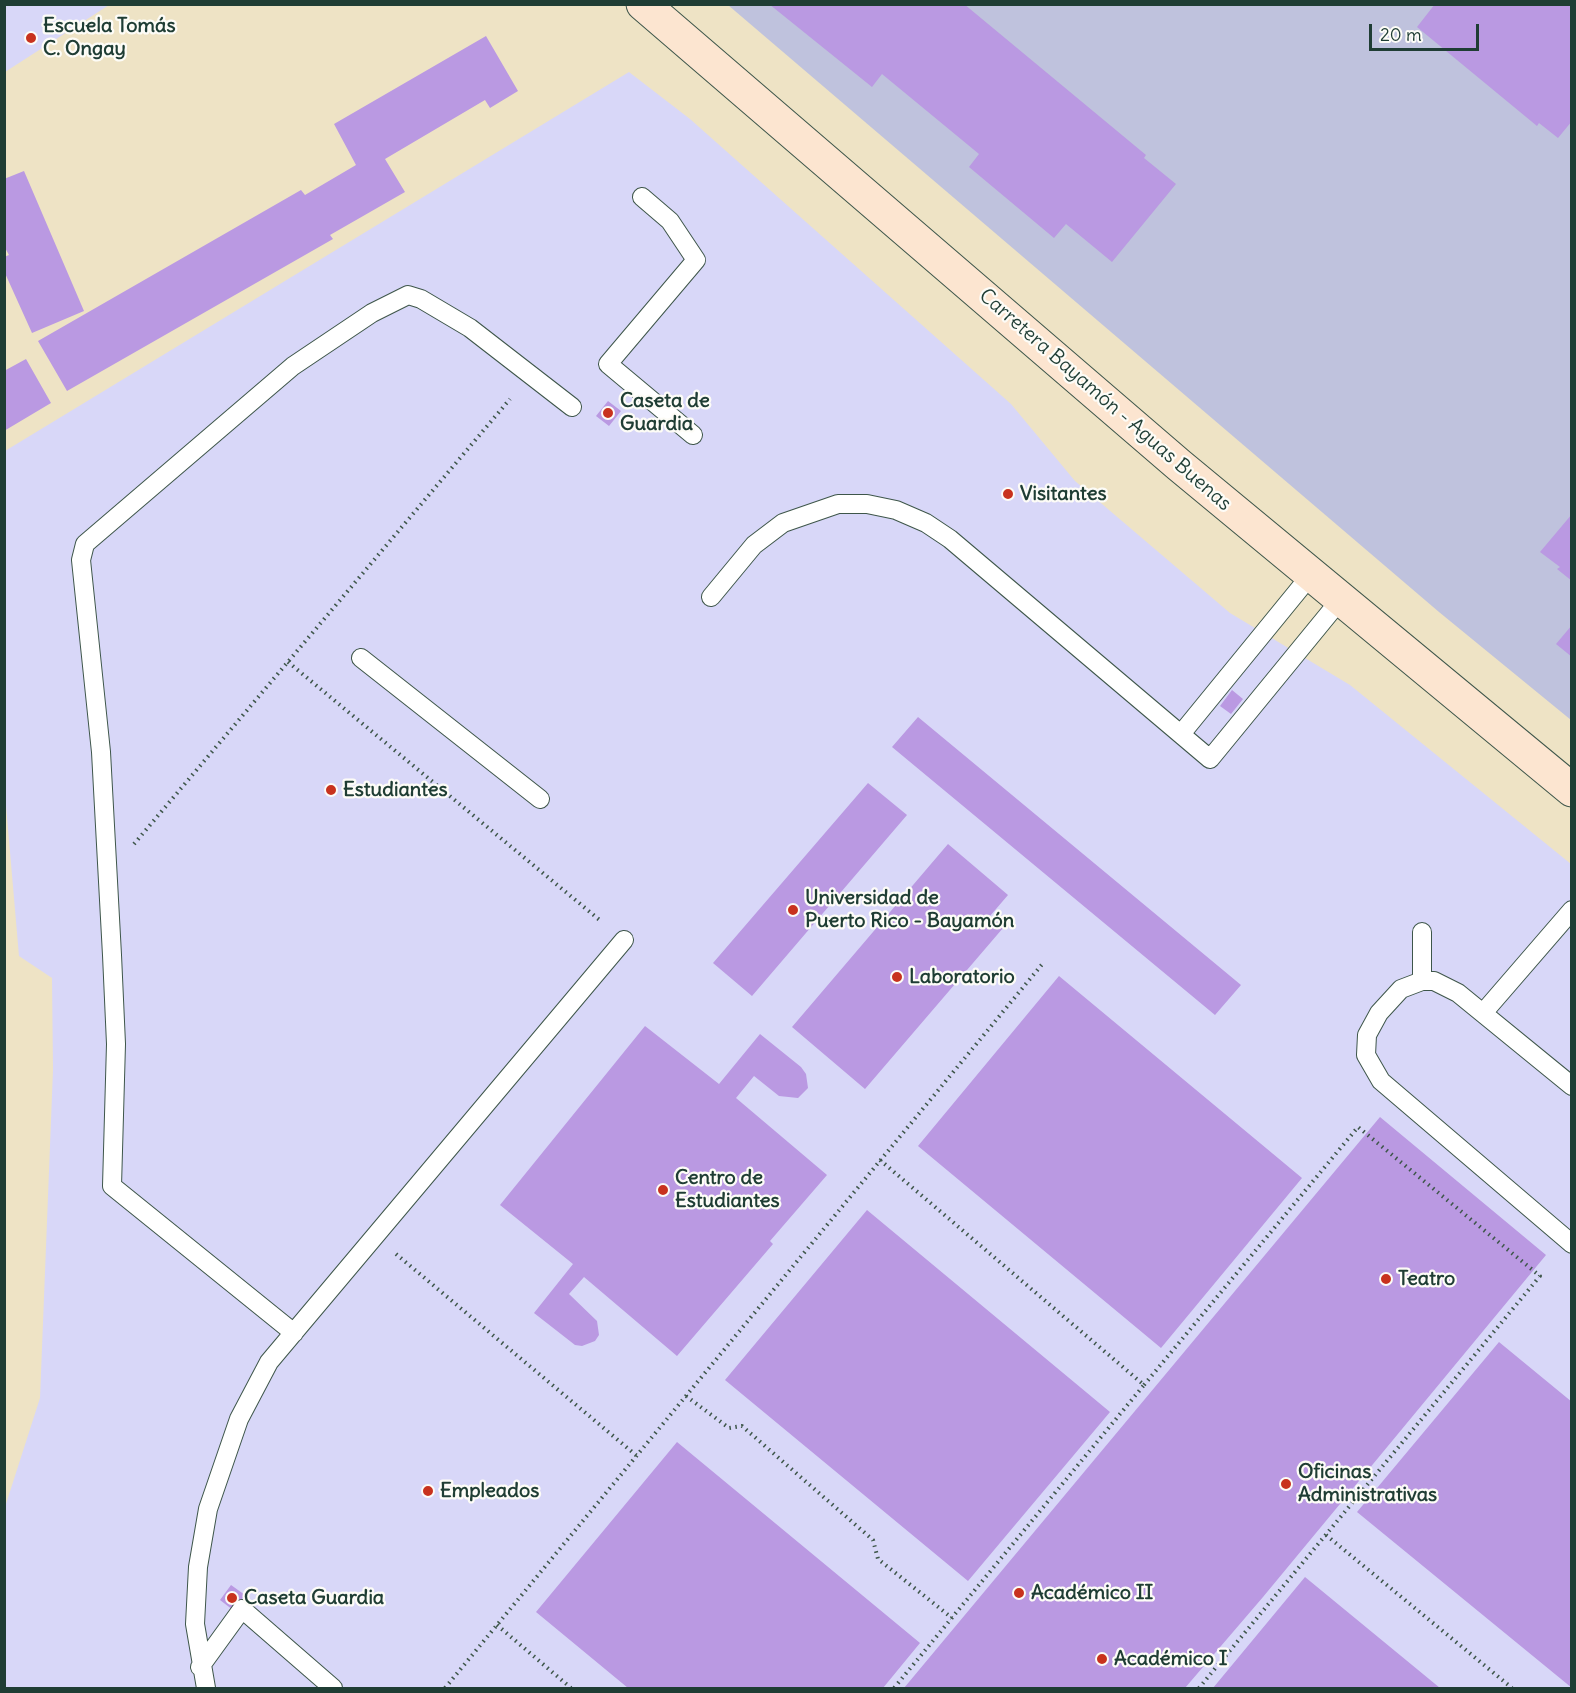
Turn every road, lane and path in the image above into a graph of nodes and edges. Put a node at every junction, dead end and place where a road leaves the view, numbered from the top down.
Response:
1 (643, 4) edge
2 (642, 197) dead end
3 (510, 399) dead end
4 (572, 407) dead end
5 (693, 435) dead end
6 (1310, 576) junction
7 (711, 597) dead end
8 (1341, 599) junction
9 (361, 658) dead end
10 (288, 662) junction
11 (1181, 734) junction
12 (1572, 790) edge
13 (540, 800) dead end
14 (132, 847) dead end
15 (1572, 910) edge
16 (1422, 932) dead end
17 (624, 940) joint
18 (1044, 962) dead end
19 (1422, 981) junction
20 (1483, 1013) junction
21 (1572, 1086) edge
22 (880, 1160) junction
23 (1572, 1244) edge
24 (387, 1260) dead end
25 (294, 1333) junction
26 (1144, 1385) junction
27 (686, 1396) junction
28 (637, 1456) junction
29 (1326, 1535) junction
30 (952, 1618) junction
31 (497, 1625) junction
32 (200, 1667) junction
33 (206, 1689) edge
34 (333, 1689) edge
35 (445, 1689) edge
36 (571, 1689) edge
37 (894, 1689) edge
38 (1199, 1689) edge
39 (1512, 1689) edge

1 - 6 street, Carretera Bayamón - Aguas Buenas
2 - 5 lane
3 - 10 path
4 - 25 lane
6 - 8 street, Carretera Bayamón - Aguas Buenas
6 - 11 lane
7 - 11 lane
8 - 11 lane
8 - 12 street, Carretera Bayamón - Aguas Buenas
9 - 13 lane
10 - 14 path
10 - 17 path
15 - 20 lane
16 - 19 lane
17 - 25 lane
18 - 22 path
19 - 20 lane
19 - 23 lane
20 - 21 lane
22 - 26 path
22 - 27 path
24 - 28 path
25 - 32 lane
26 - 29 path
26 - 30 path
27 - 28 path
27 - 30 path
28 - 31 path
29 - 38 path
29 - 39 path
30 - 37 path
31 - 35 path
31 - 36 path
32 - 33 lane
32 - 34 lane

